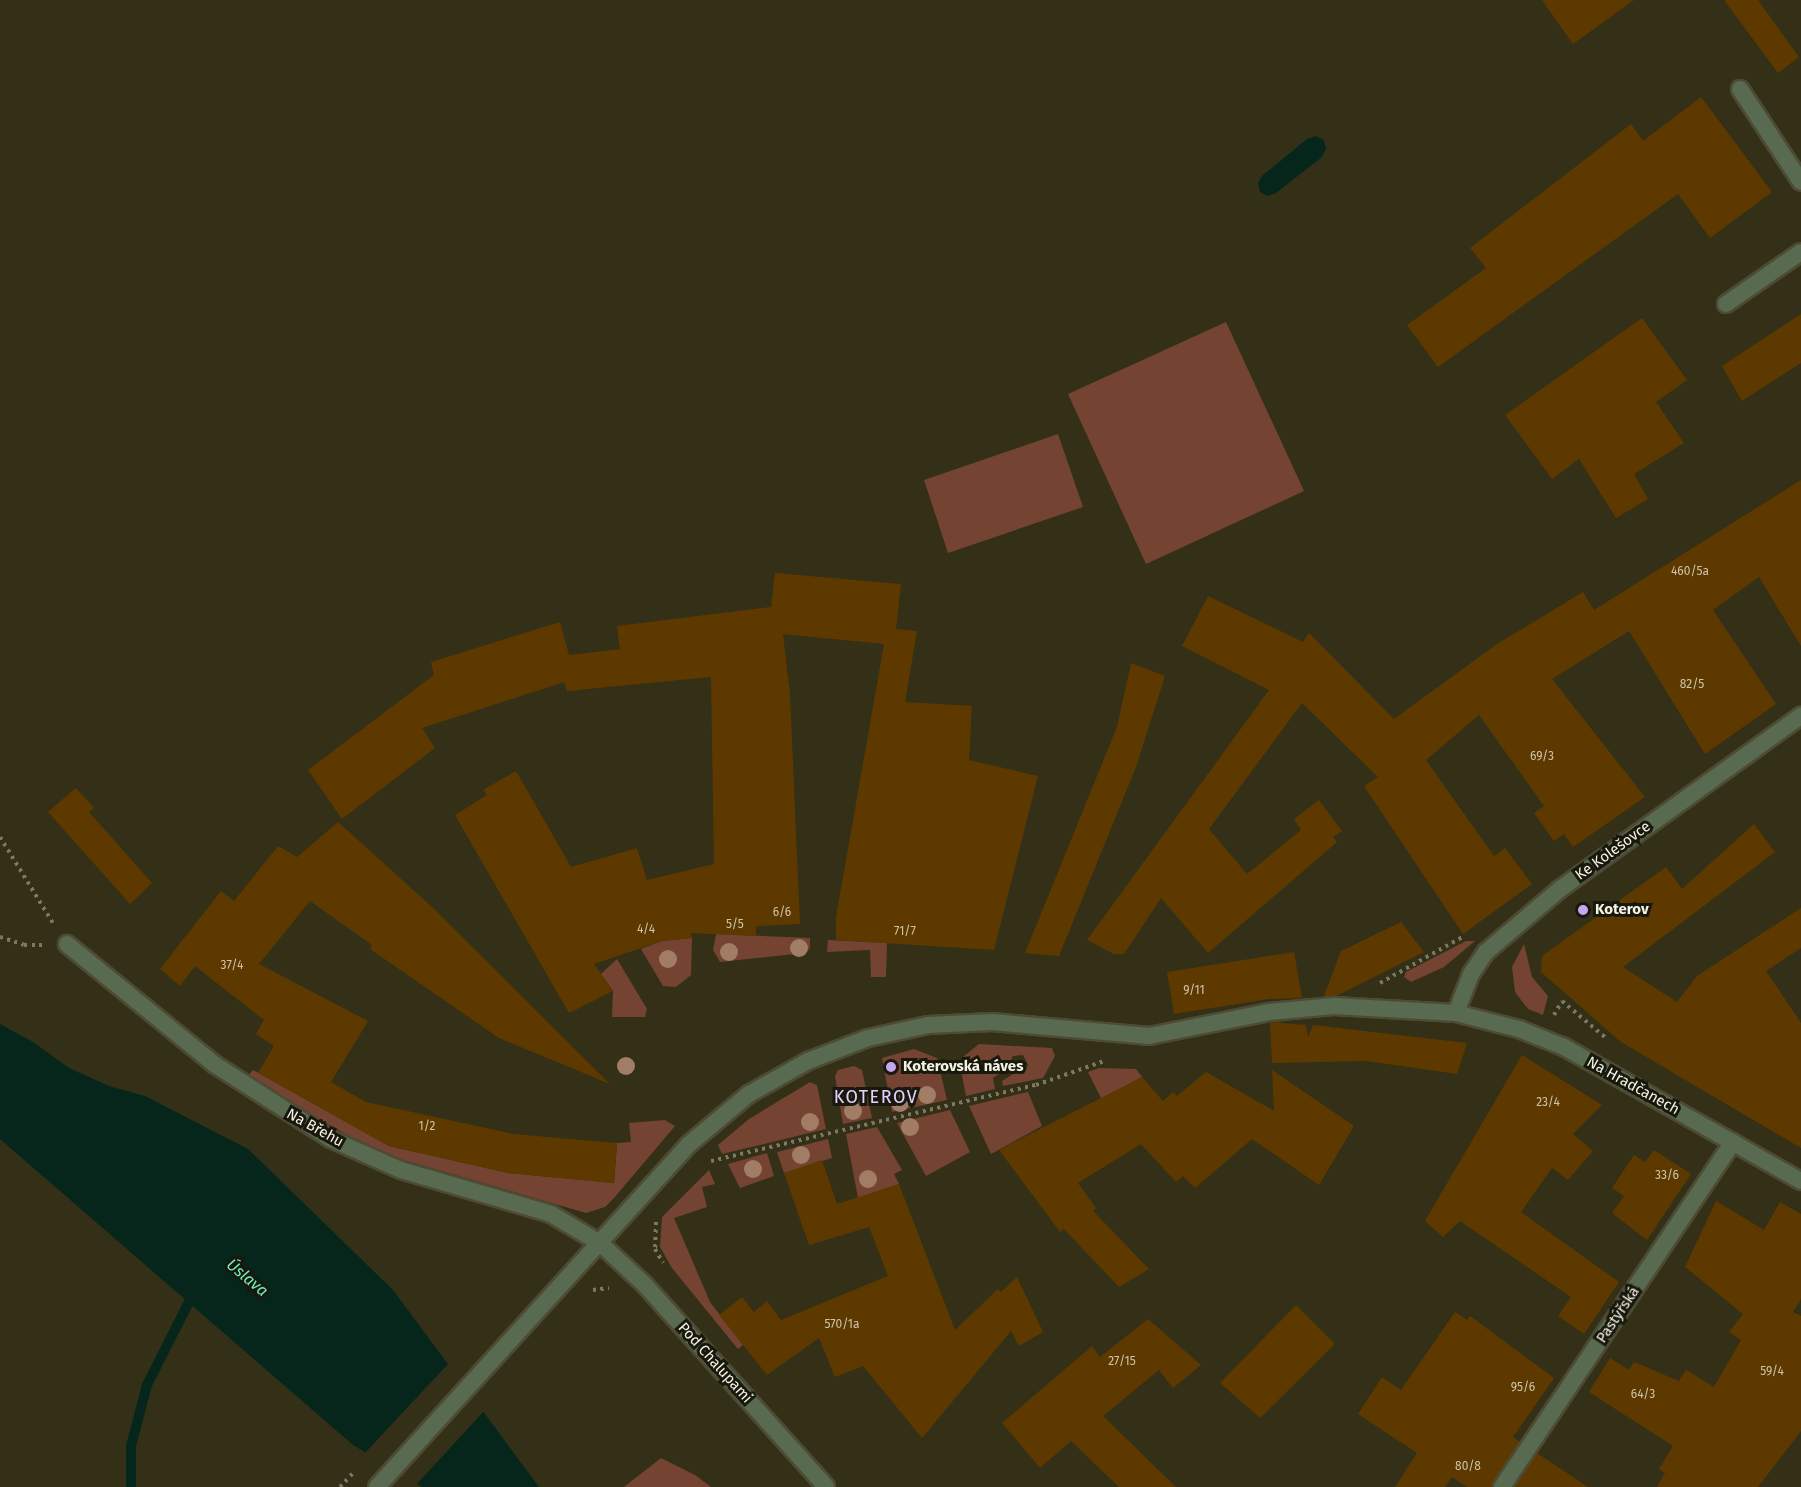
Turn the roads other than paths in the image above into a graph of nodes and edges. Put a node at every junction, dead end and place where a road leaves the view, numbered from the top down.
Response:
1 (1740, 89) dead end
2 (1801, 182) edge
3 (1801, 252) edge
4 (1726, 304) dead end
5 (1801, 716) edge
6 (68, 944) road end
7 (1456, 1013) junction
8 (1734, 1142) junction
9 (1801, 1181) edge
10 (600, 1243) junction
11 (377, 1487) edge
12 (826, 1487) edge
13 (1502, 1487) edge

1 - 2 street
3 - 4 street
5 - 7 street, Ke Kolešovce
6 - 10 street, Na Břehu
7 - 8 street, Na Hradčanech
7 - 10 street
8 - 9 street, Na Hradčanech
8 - 13 street, Pastýřská
10 - 11 street
10 - 12 street, Pod Chalupami

